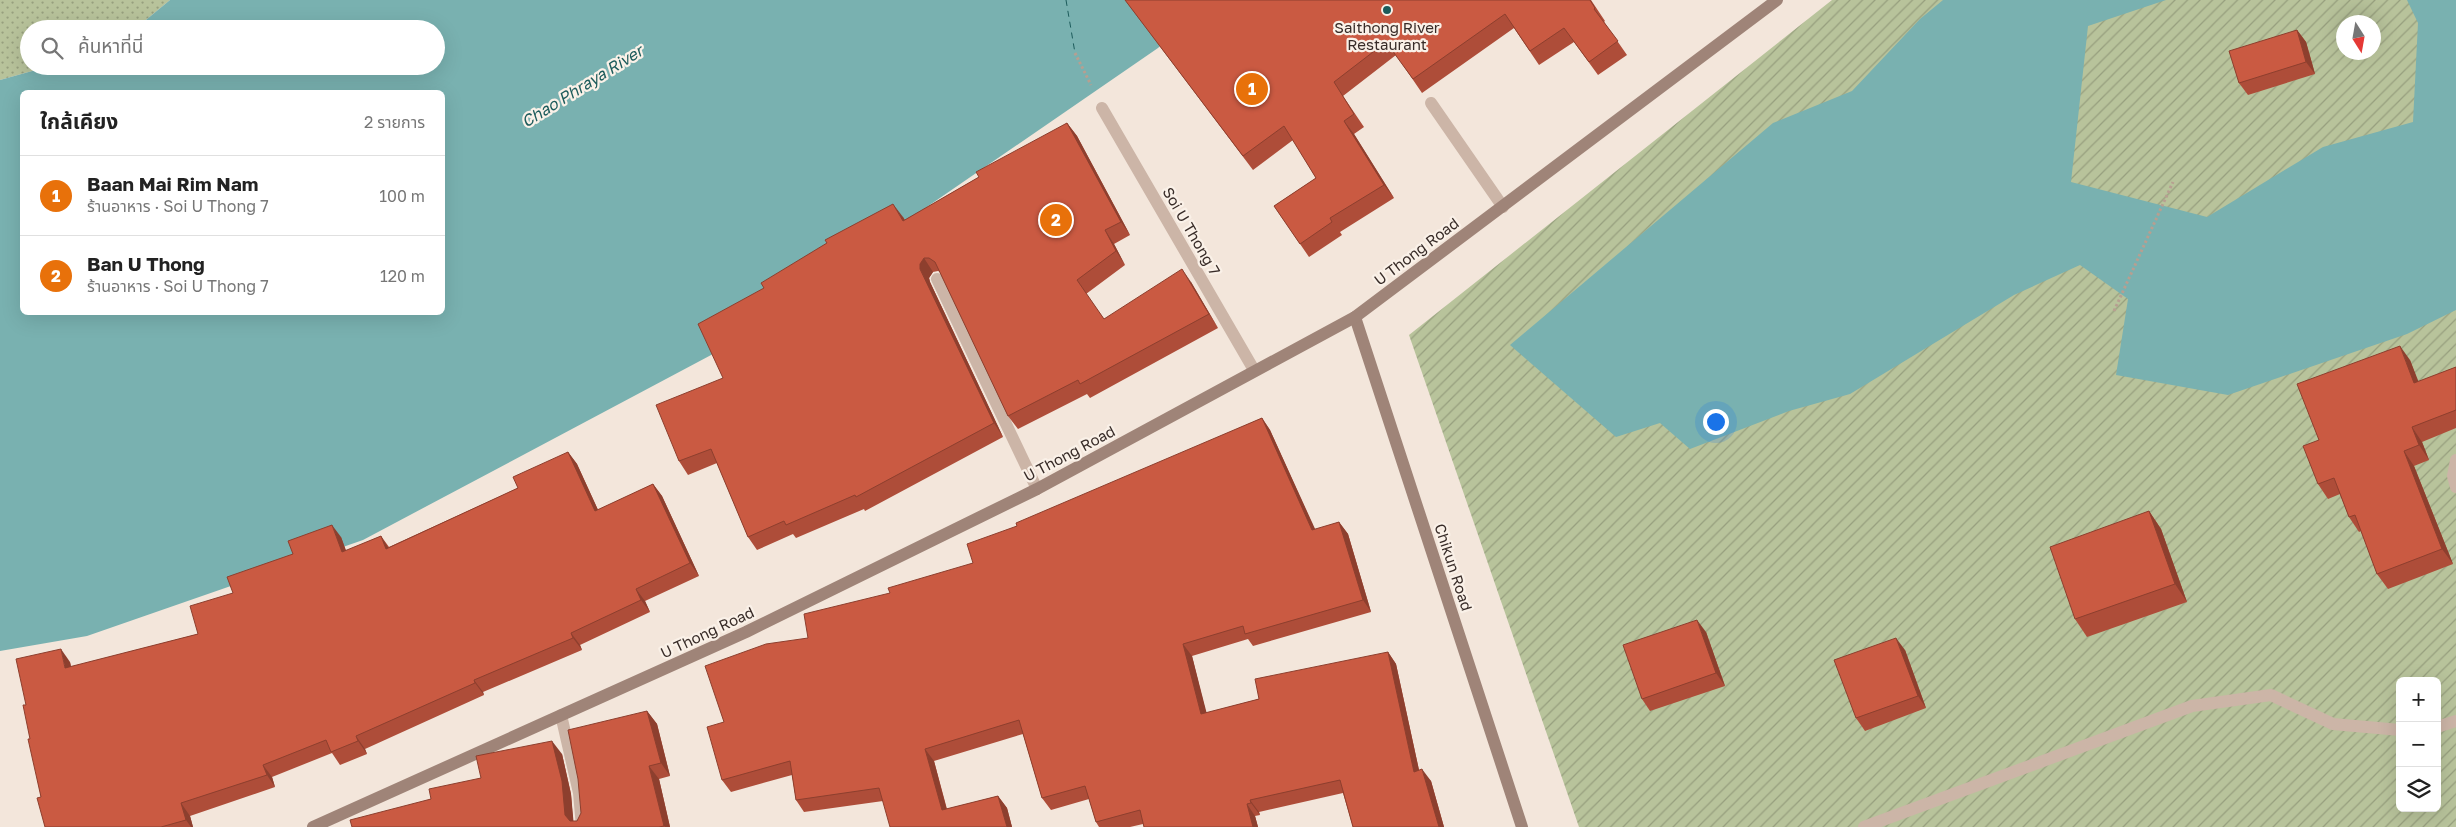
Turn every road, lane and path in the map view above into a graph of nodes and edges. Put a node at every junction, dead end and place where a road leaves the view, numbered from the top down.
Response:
1 (1777, 0) edge
2 (1075, 53) dead end
3 (1431, 103) dead end
4 (1102, 108) joint
5 (2173, 182) dead end
6 (1503, 207) junction
7 (937, 279) edge
8 (2114, 311) dead end
9 (1355, 317) junction
10 (1254, 370) junction
11 (2456, 460) edge
12 (2456, 487) edge
13 (1037, 488) junction
14 (562, 715) junction
15 (2456, 721) edge
16 (2441, 726) edge
17 (2396, 730) edge
18 (313, 827) edge
19 (582, 827) edge
20 (1522, 827) edge
21 (1864, 827) edge

1 - 6 main road, U Thong Road
2 - 4 path
3 - 6 street
4 - 10 street, Soi U Thong 7
5 - 8 path
6 - 9 main road, U Thong Road
7 - 13 street
9 - 10 main road, U Thong Road
9 - 20 main road, Chikun Road
10 - 13 main road, U Thong Road
11 - 12 street
13 - 14 main road, U Thong Road
14 - 18 main road, U Thong Road
14 - 19 street
15 - 16 street
17 - 21 street

